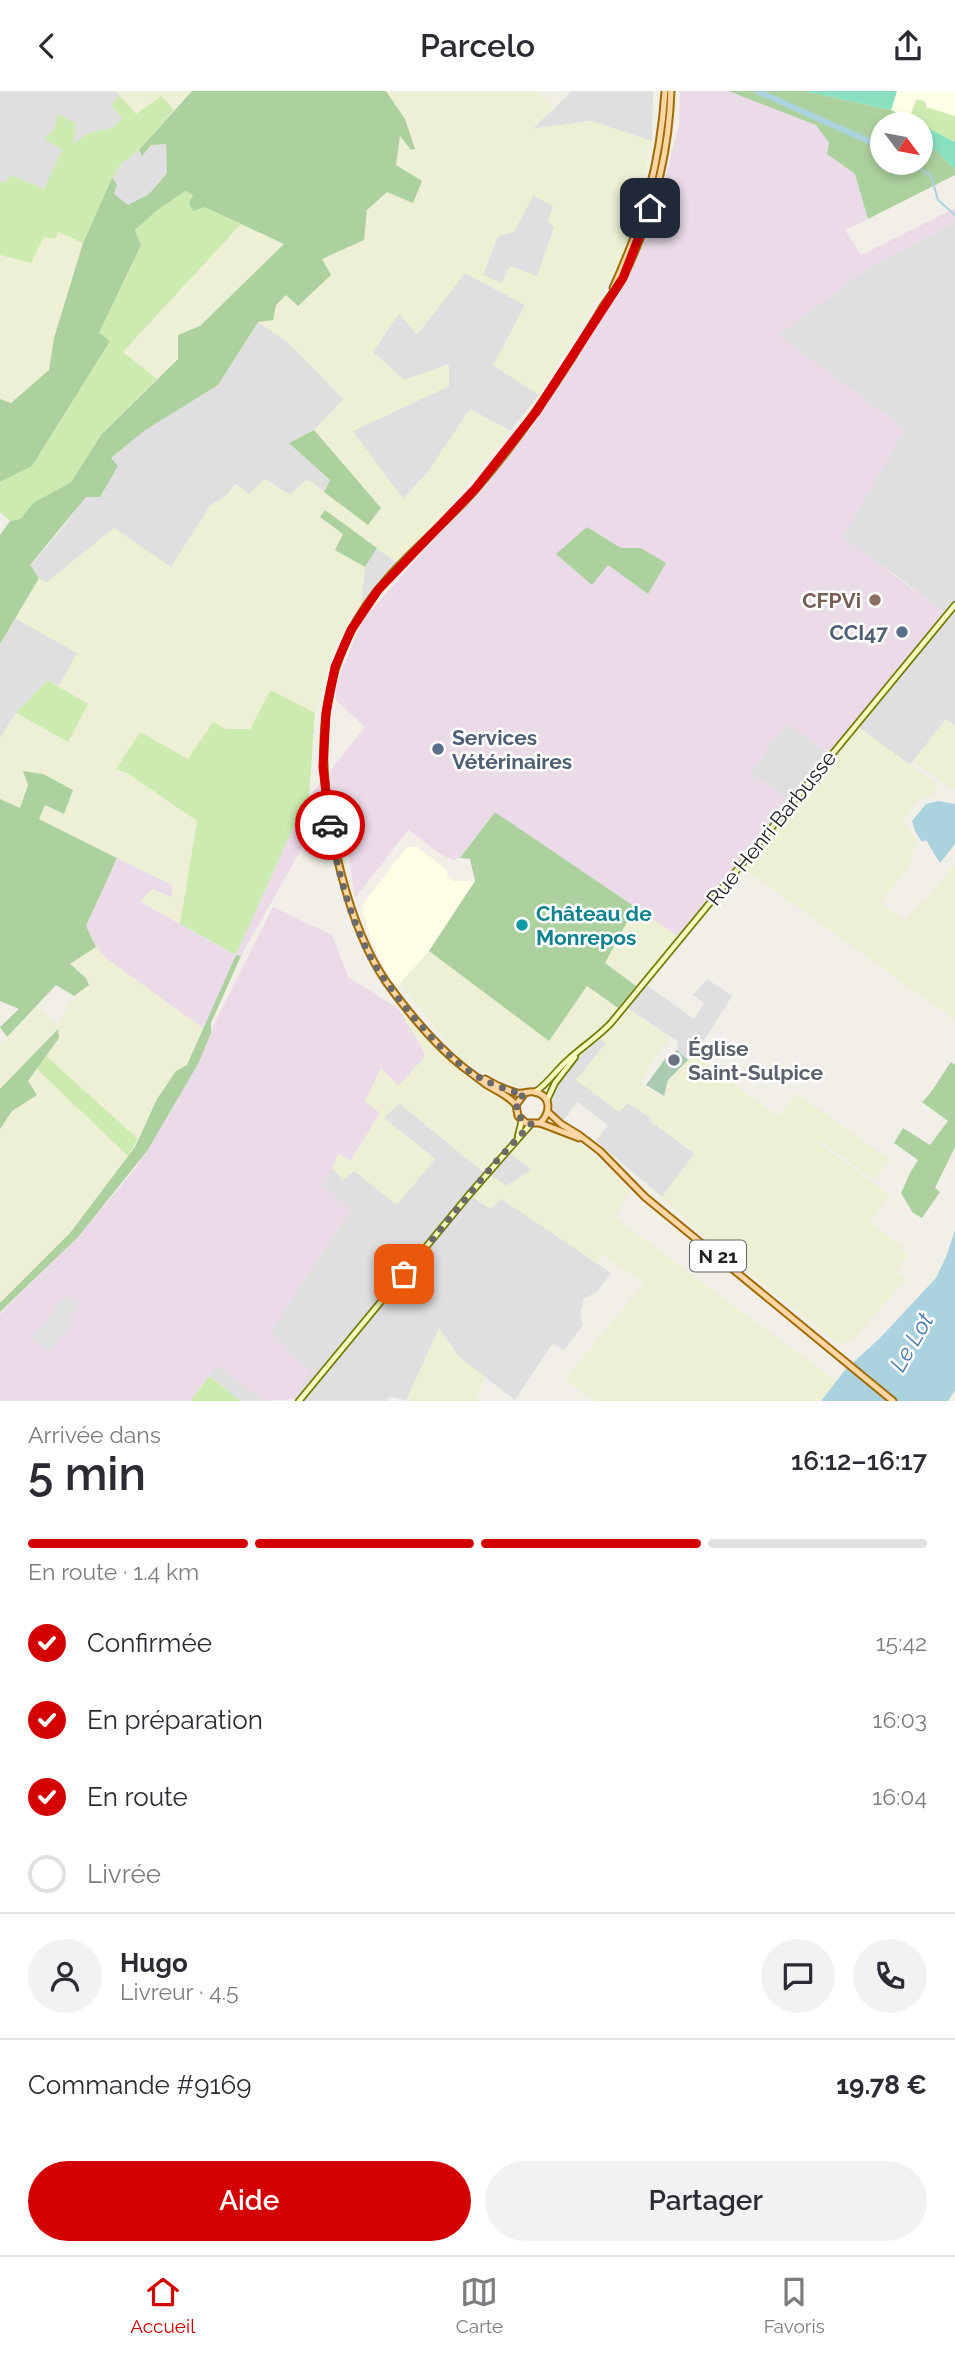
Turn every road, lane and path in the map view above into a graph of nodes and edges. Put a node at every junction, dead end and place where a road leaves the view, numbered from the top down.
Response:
1 (665, 91) edge
2 (671, 91) edge
3 (605, 303) junction
4 (955, 605) edge
5 (584, 1048) junction
6 (471, 1073) junction
7 (535, 1092) junction
8 (524, 1094) junction
9 (547, 1100) junction
10 (516, 1105) junction
11 (548, 1112) junction
12 (522, 1120) junction
13 (540, 1123) junction
14 (531, 1124) junction
15 (514, 1142) junction
16 (591, 1145) junction
17 (299, 1401) edge
18 (893, 1401) edge

1 - 3 main road
2 - 3 main road
3 - 6 main road
4 - 5 main road, Rue Henri Barbusse
5 - 7 main road, Rue Henri Barbusse
5 - 9 main road, Rue Henri Barbusse
6 - 8 main road
6 - 10 main road
7 - 8 main road
7 - 9 main road
8 - 10 main road
9 - 11 main road
10 - 12 main road
11 - 13 main road
11 - 16 main road, N 21
12 - 14 main road
12 - 15 main road
13 - 14 main road
13 - 16 main road, N 21
14 - 15 main road
15 - 17 main road
16 - 18 main road, N 21

